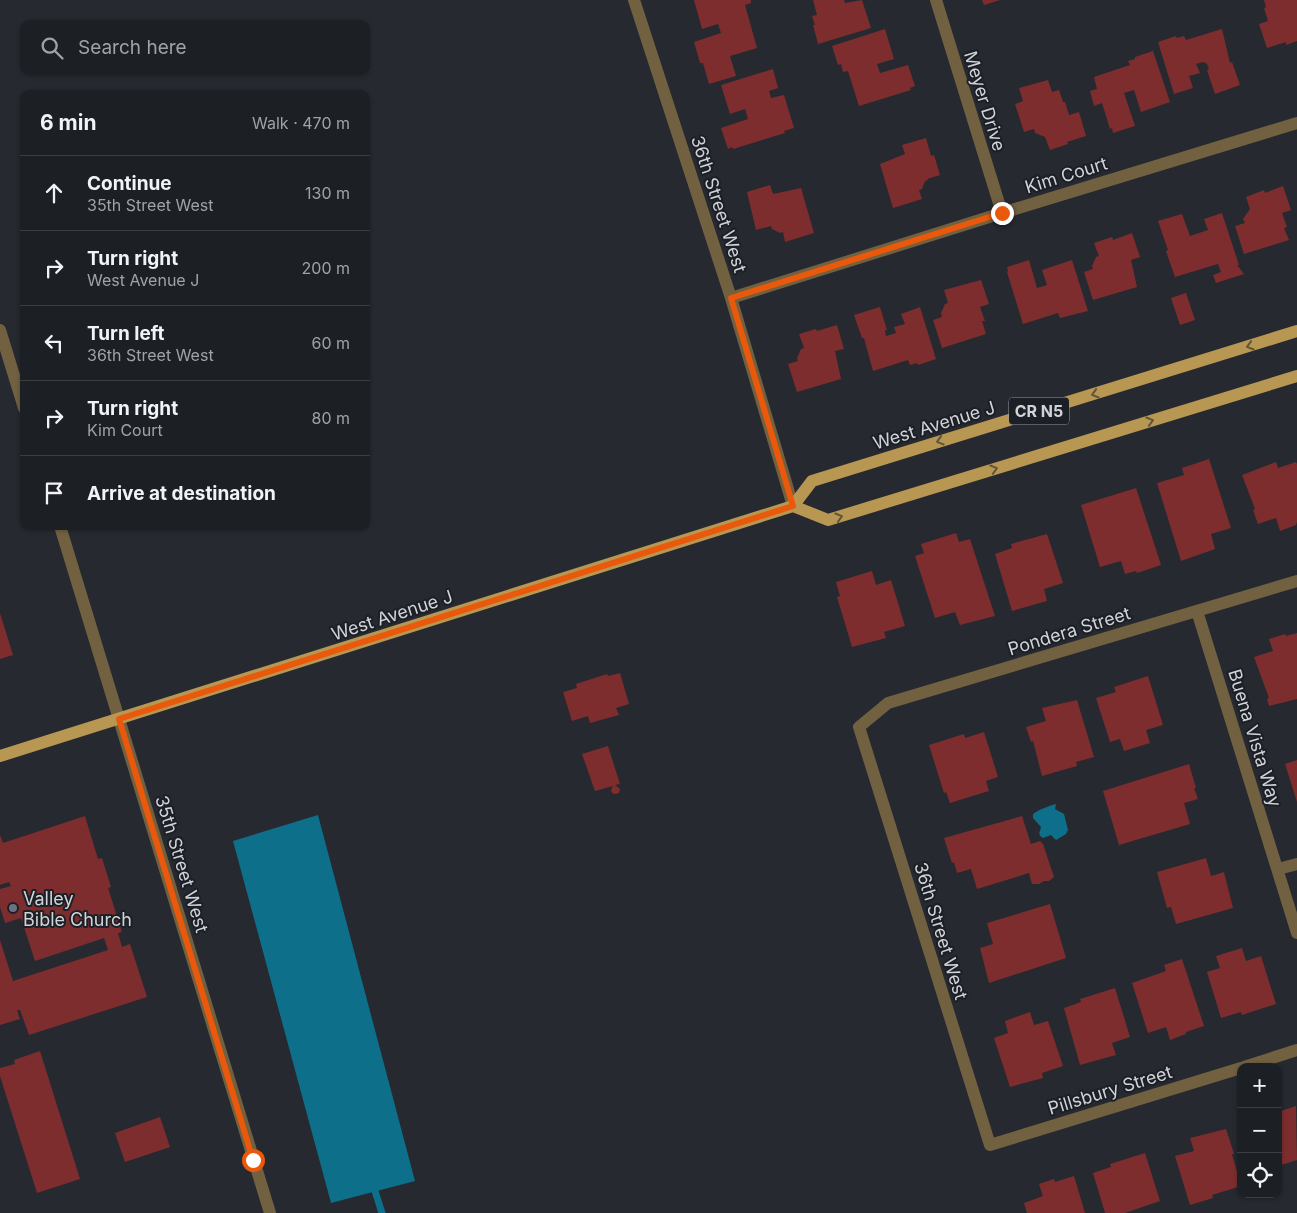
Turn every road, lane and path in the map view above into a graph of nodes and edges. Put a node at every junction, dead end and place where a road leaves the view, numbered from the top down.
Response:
1 (634, 0) edge
2 (936, 0) edge
3 (1297, 123) edge
4 (1002, 213) junction
5 (731, 298) junction
6 (0, 330) edge
7 (1297, 331) edge
8 (1297, 376) edge
9 (20, 395) edge
10 (793, 506) junction
11 (61, 530) edge
12 (1297, 581) edge
13 (1197, 611) junction
14 (119, 719) junction
15 (858, 727) joint
16 (0, 756) edge
17 (1297, 864) edge
18 (1278, 869) junction
19 (1297, 933) edge
20 (1297, 1050) edge
21 (1255, 1063) edge
22 (1237, 1069) edge
23 (990, 1145) joint
24 (270, 1213) edge

1 - 5 street, 36th Street West
2 - 4 street, Meyer Drive
3 - 4 street, Kim Court
4 - 5 street, Kim Court
5 - 10 street, 36th Street West
6 - 9 street
7 -> 10 main road, West Avenue J / CR N5
10 -> 8 main road, CR N5
10 - 14 main road, West Avenue J
11 - 14 street, 35th Street West
12 - 13 street, Pondera Street
13 - 15 street, Pondera Street
13 - 18 street, Buena Vista Way
14 - 16 main road, West Avenue J
14 - 24 street, 35th Street West
15 - 23 street, 36th Street West
17 - 18 street
18 - 19 street, Buena Vista Way
20 - 21 street, Pillsbury Street
22 - 23 street, Pillsbury Street

